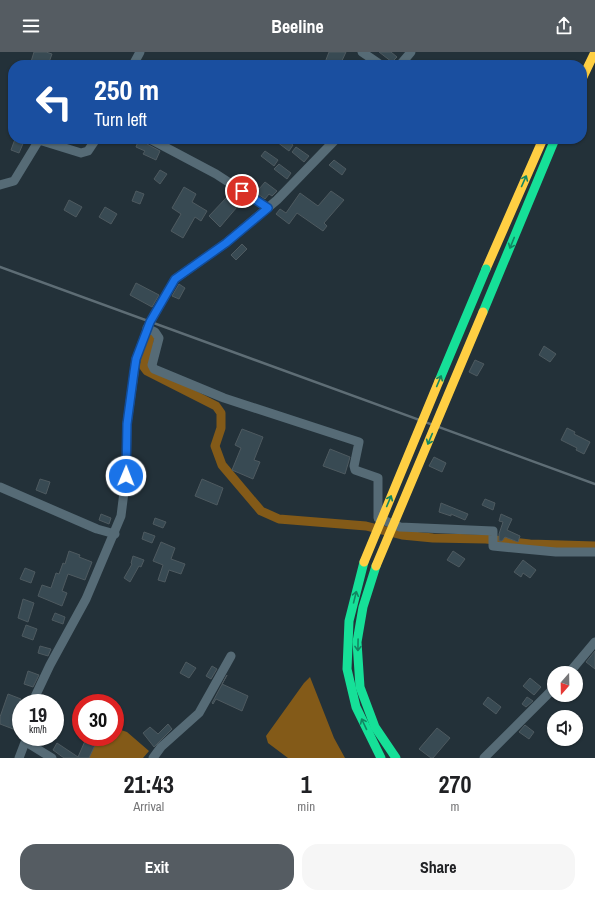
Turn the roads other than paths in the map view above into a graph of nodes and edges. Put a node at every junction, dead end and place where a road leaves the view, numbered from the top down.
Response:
1 (362, 52) edge
2 (411, 52) edge
3 (595, 52) edge
4 (374, 60) edge
5 (404, 60) edge
6 (587, 69) edge
7 (37, 144) edge
8 (52, 144) edge
9 (93, 144) edge
10 (159, 144) edge
11 (331, 144) edge
12 (541, 144) edge
13 (553, 144) edge
14 (0, 185) edge
15 (268, 208) junction
16 (147, 328) junction
17 (0, 487) edge
18 (115, 534) junction
19 (595, 552) edge
20 (595, 642) edge
21 (232, 656) dead end
22 (575, 666) edge
23 (36, 694) edge
24 (547, 695) edge
25 (23, 746) edge
26 (36, 746) edge
27 (19, 758) edge
28 (52, 758) edge
29 (153, 758) edge
30 (382, 758) edge
31 (396, 758) edge
32 (484, 758) edge

1 - 4 street
2 - 5 street
3 - 6 main road
7 - 14 street
8 - 9 street
10 - 15 street
11 - 15 street
30 -> 12 main road, bridge
13 -> 31 main road, bridge
15 - 16 street
16 - 18 street
16 - 19 street
17 - 18 street
18 - 23 street
20 - 22 street
21 - 29 street
24 - 32 street
25 - 27 street
26 - 28 street

